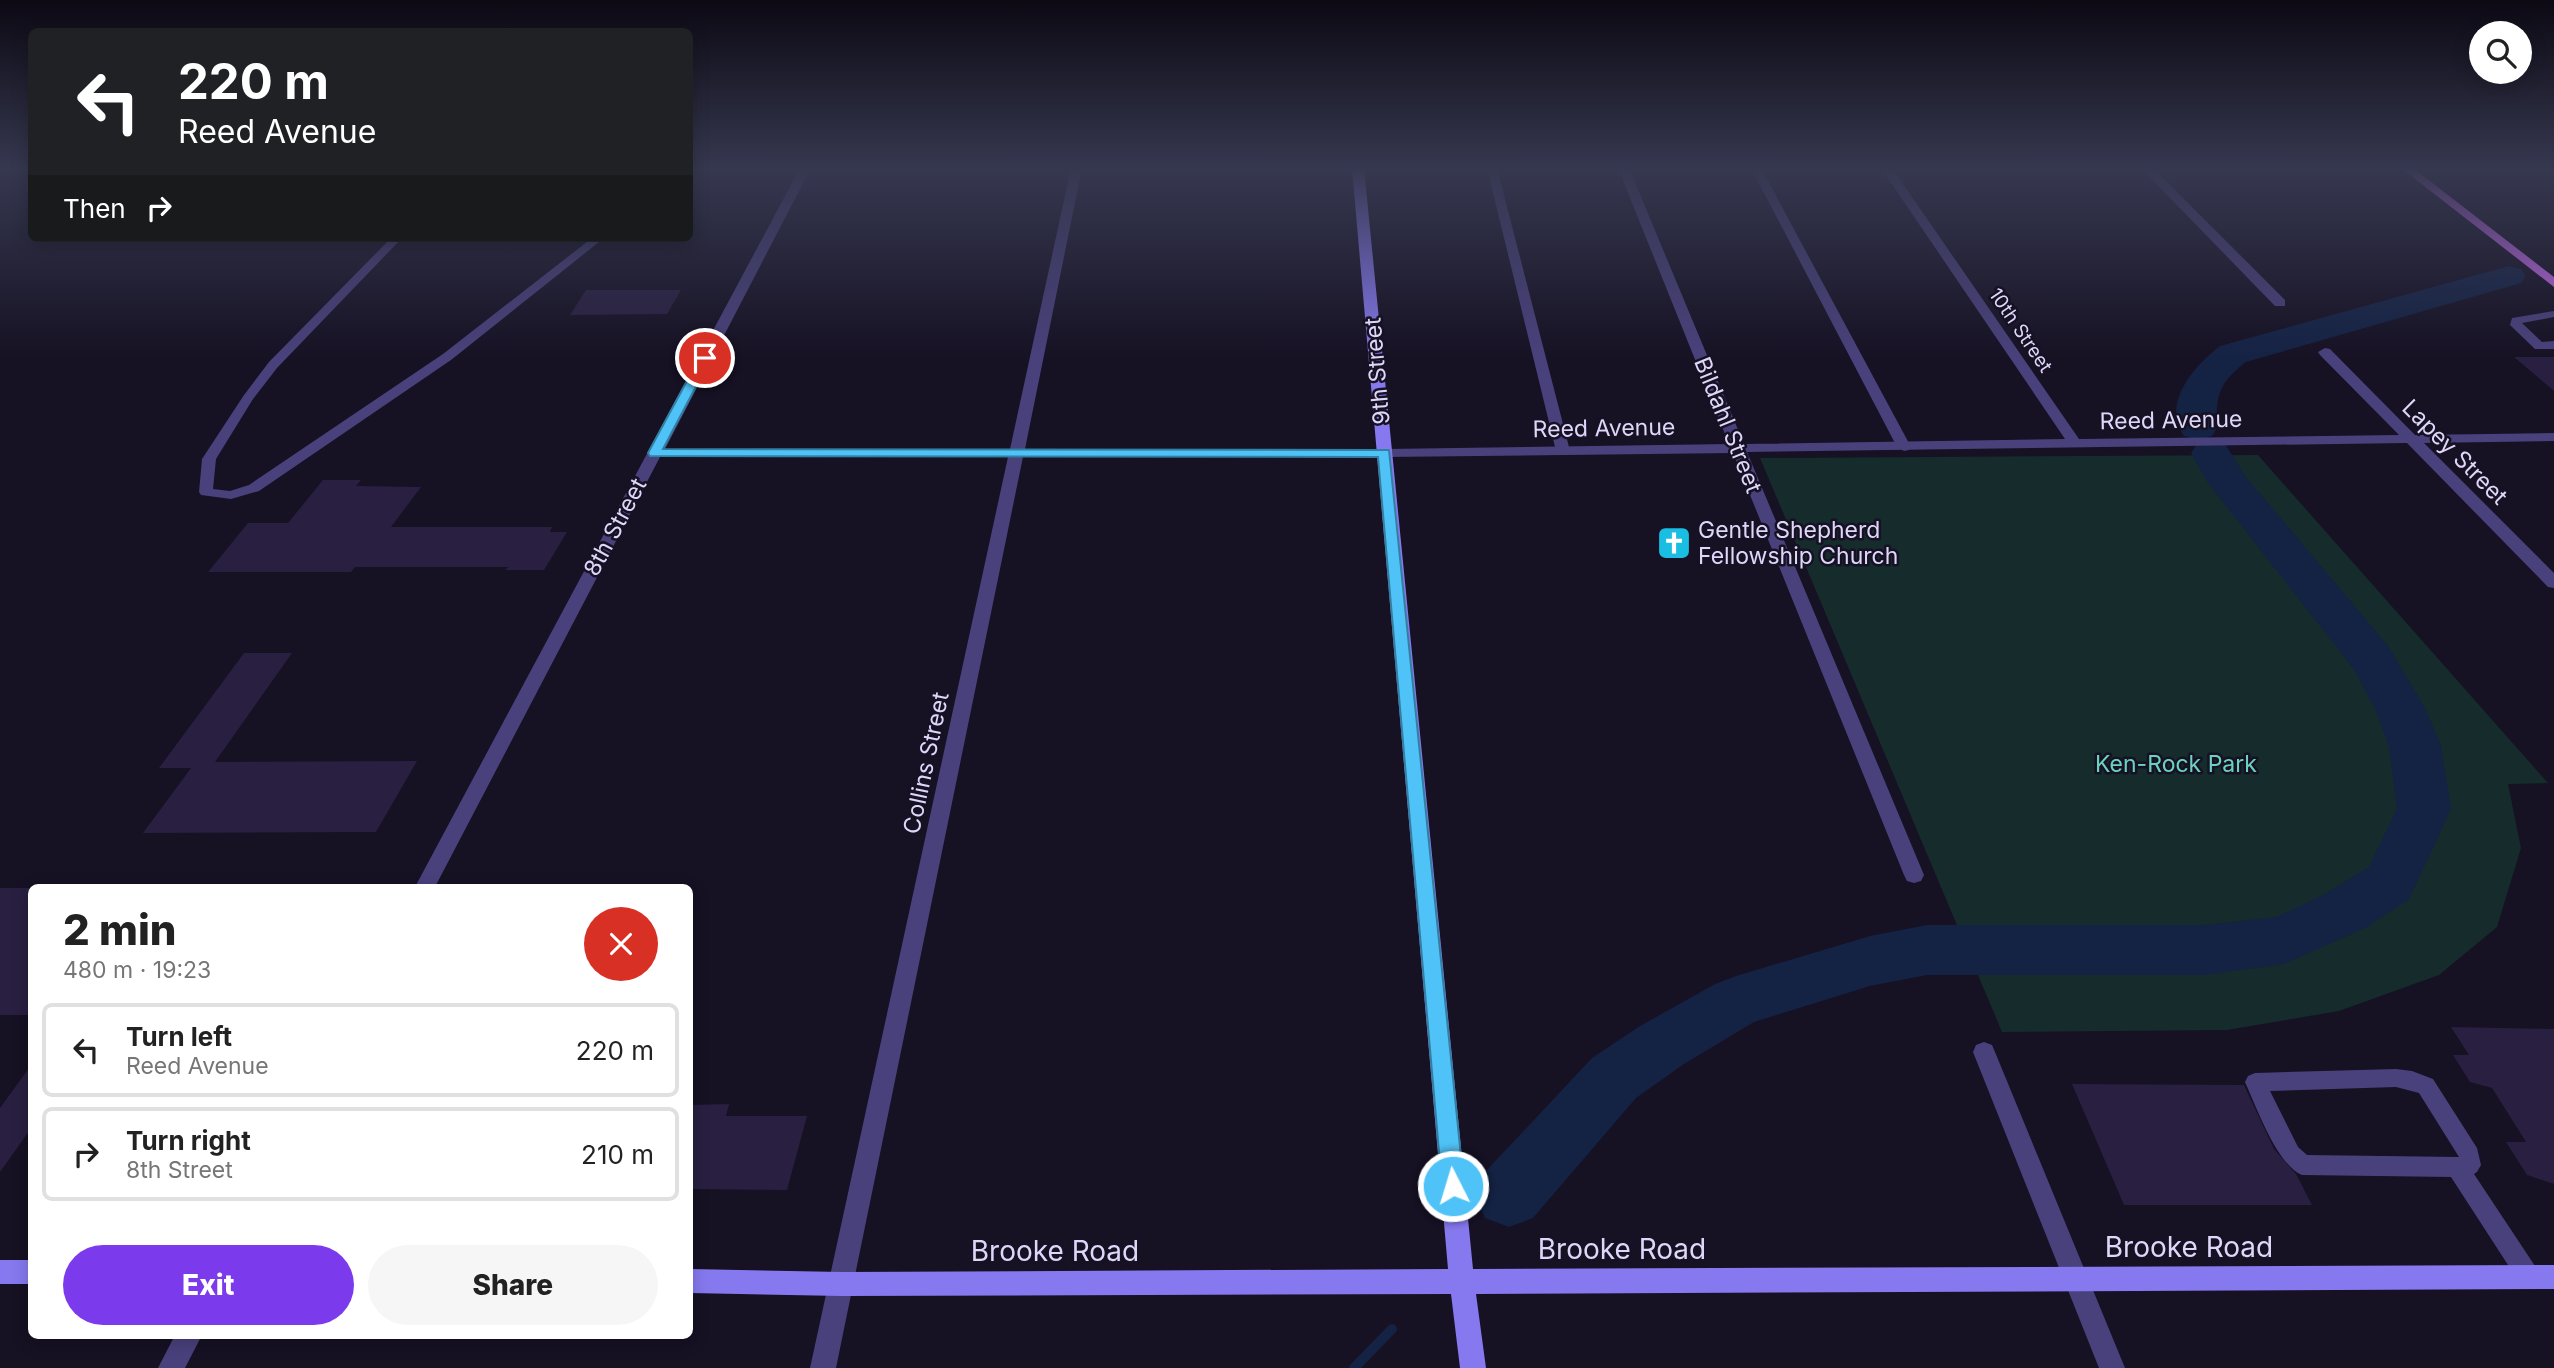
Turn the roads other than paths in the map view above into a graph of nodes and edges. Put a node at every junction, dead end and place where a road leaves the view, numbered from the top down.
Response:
1 (772, 232) edge
2 (1064, 232) edge
3 (1364, 232) edge
4 (1508, 232) edge
5 (1649, 232) edge
6 (1790, 232) edge
7 (1930, 232) edge
8 (2209, 232) edge
9 (2488, 232) edge
10 (393, 242) edge
11 (595, 242) edge
12 (2554, 283) edge
13 (2280, 303) dead end
14 (2552, 314) dead end
15 (2554, 345) edge
16 (2539, 346) junction
17 (2325, 352) dead end
18 (2554, 357) edge
19 (2554, 437) edge
20 (2410, 439) junction
21 (2076, 445) junction
22 (1904, 447) junction
23 (1738, 449) junction
24 (1563, 451) junction
25 (1017, 452) junction
26 (655, 453) junction
27 (1385, 453) junction
28 (2554, 583) edge
29 (1914, 875) dead end
30 (427, 884) edge
31 (1984, 1052) dead end
32 (2457, 1167) junction
33 (0, 1272) edge
34 (28, 1272) edge
35 (2542, 1277) edge
36 (2077, 1279) junction
37 (693, 1281) edge
38 (1462, 1281) junction
39 (842, 1284) junction
40 (187, 1339) edge
41 (171, 1368) edge
42 (822, 1368) edge
43 (1474, 1368) edge
44 (2112, 1368) edge

1 - 26 street, 8th Street
2 - 25 street, Collins Street
3 - 27 street, 9th Street
4 - 24 lane
5 - 23 street, Bildahl Street
6 - 22 lane
7 - 21 street, 10th Street
8 - 13 street
9 - 12 main road
10 - 11 lane
14 - 16 lane
15 - 16 lane
16 - 18 lane
17 - 20 street, Lapey Street
19 - 20 street, Reed Avenue
20 - 21 street, Reed Avenue
20 - 28 street, Lapey Street
21 - 22 street, Reed Avenue
22 - 23 street, Reed Avenue
23 - 24 street, Reed Avenue
23 - 29 street, Bildahl Street
24 - 27 street, Reed Avenue
25 - 26 street, Reed Avenue
25 - 27 street, Reed Avenue
25 - 39 street, Collins Street
26 - 30 street, 8th Street
27 - 38 street, 9th Street
31 - 36 street
32 - 32 lane
32 - 35 lane
33 - 34 street
35 - 36 street, Brooke Road
36 - 38 street, Brooke Road
36 - 44 street
37 - 39 street, Brooke Road
38 - 39 street, Brooke Road
38 - 43 street, 9th Street
39 - 42 street, Collins Street
40 - 41 street

